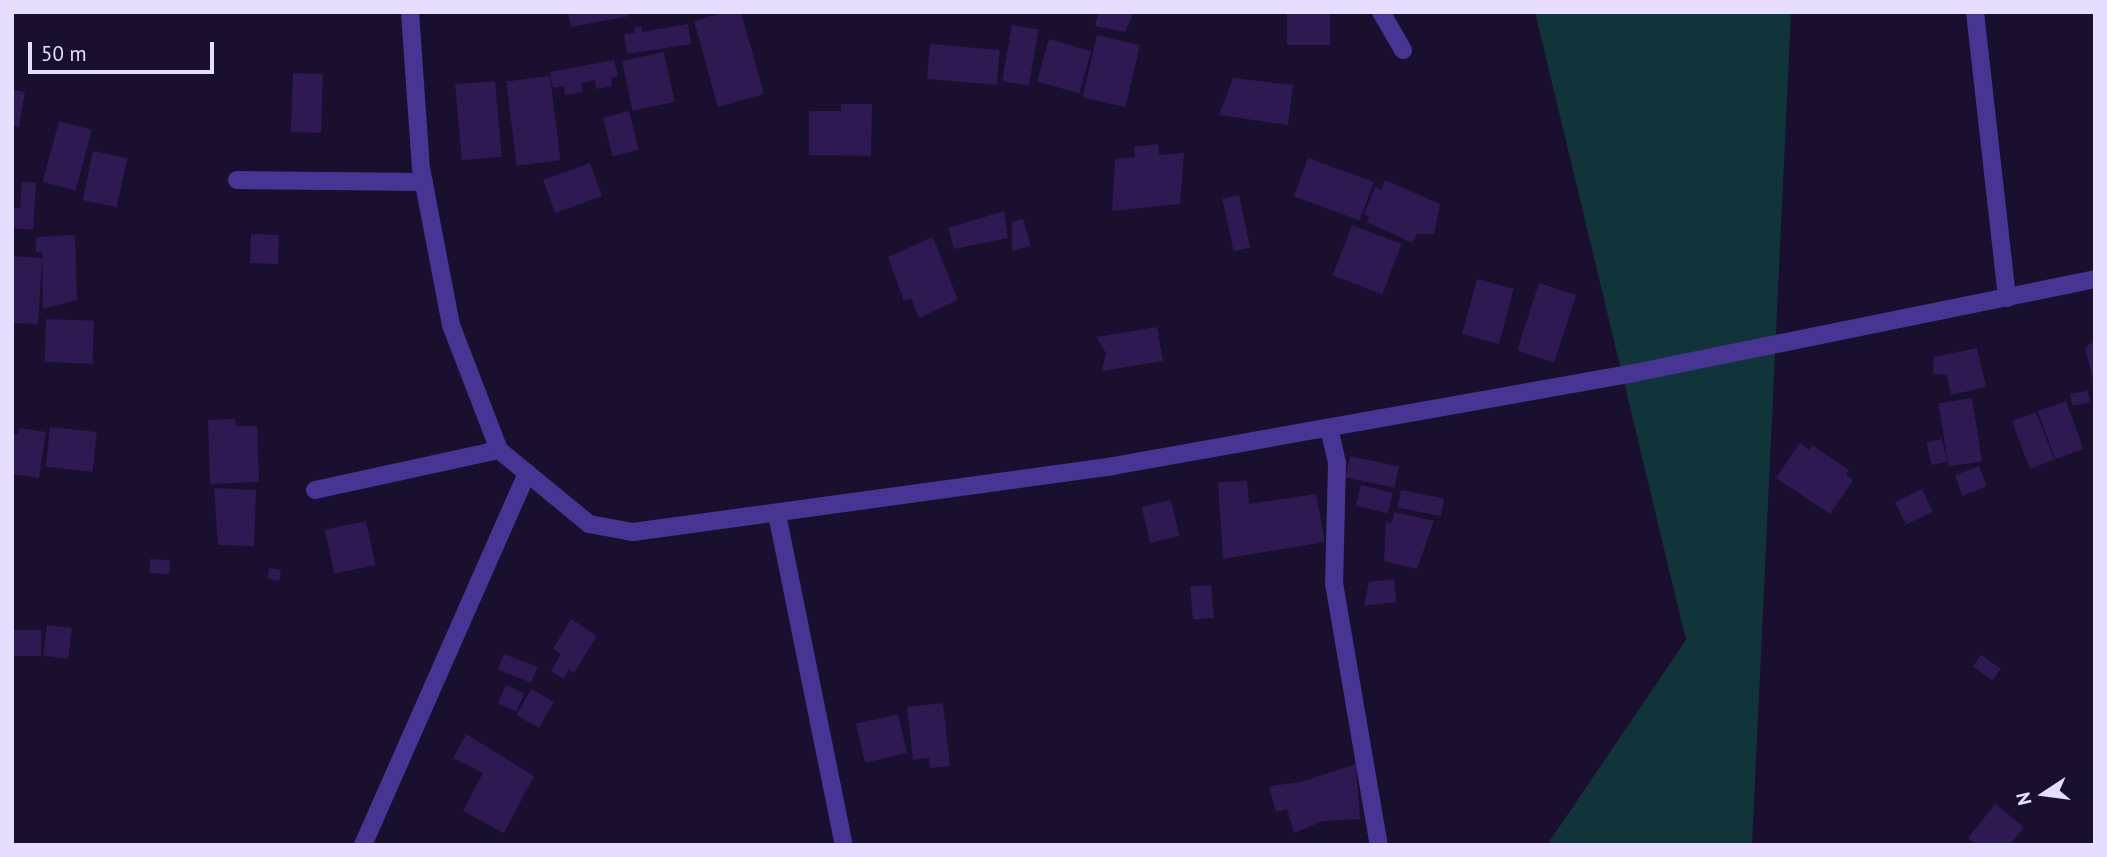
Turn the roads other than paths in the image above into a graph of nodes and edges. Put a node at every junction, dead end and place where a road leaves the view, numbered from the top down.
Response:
1 (410, 12) edge
2 (1381, 12) edge
3 (1975, 12) edge
4 (1404, 50) dead end
5 (237, 180) dead end
6 (424, 182) junction
7 (2095, 279) edge
8 (2007, 298) junction
9 (1329, 428) junction
10 (499, 450) junction
11 (527, 473) junction
12 (315, 490) dead end
13 (777, 514) junction
14 (363, 845) edge
15 (844, 845) edge
16 (1379, 845) edge

1 - 6 street
2 - 4 street
3 - 8 street
5 - 6 street
6 - 10 street
7 - 8 street
8 - 9 street
9 - 13 street
9 - 16 street
10 - 11 street
10 - 12 street
11 - 13 street
11 - 14 street
13 - 15 street

